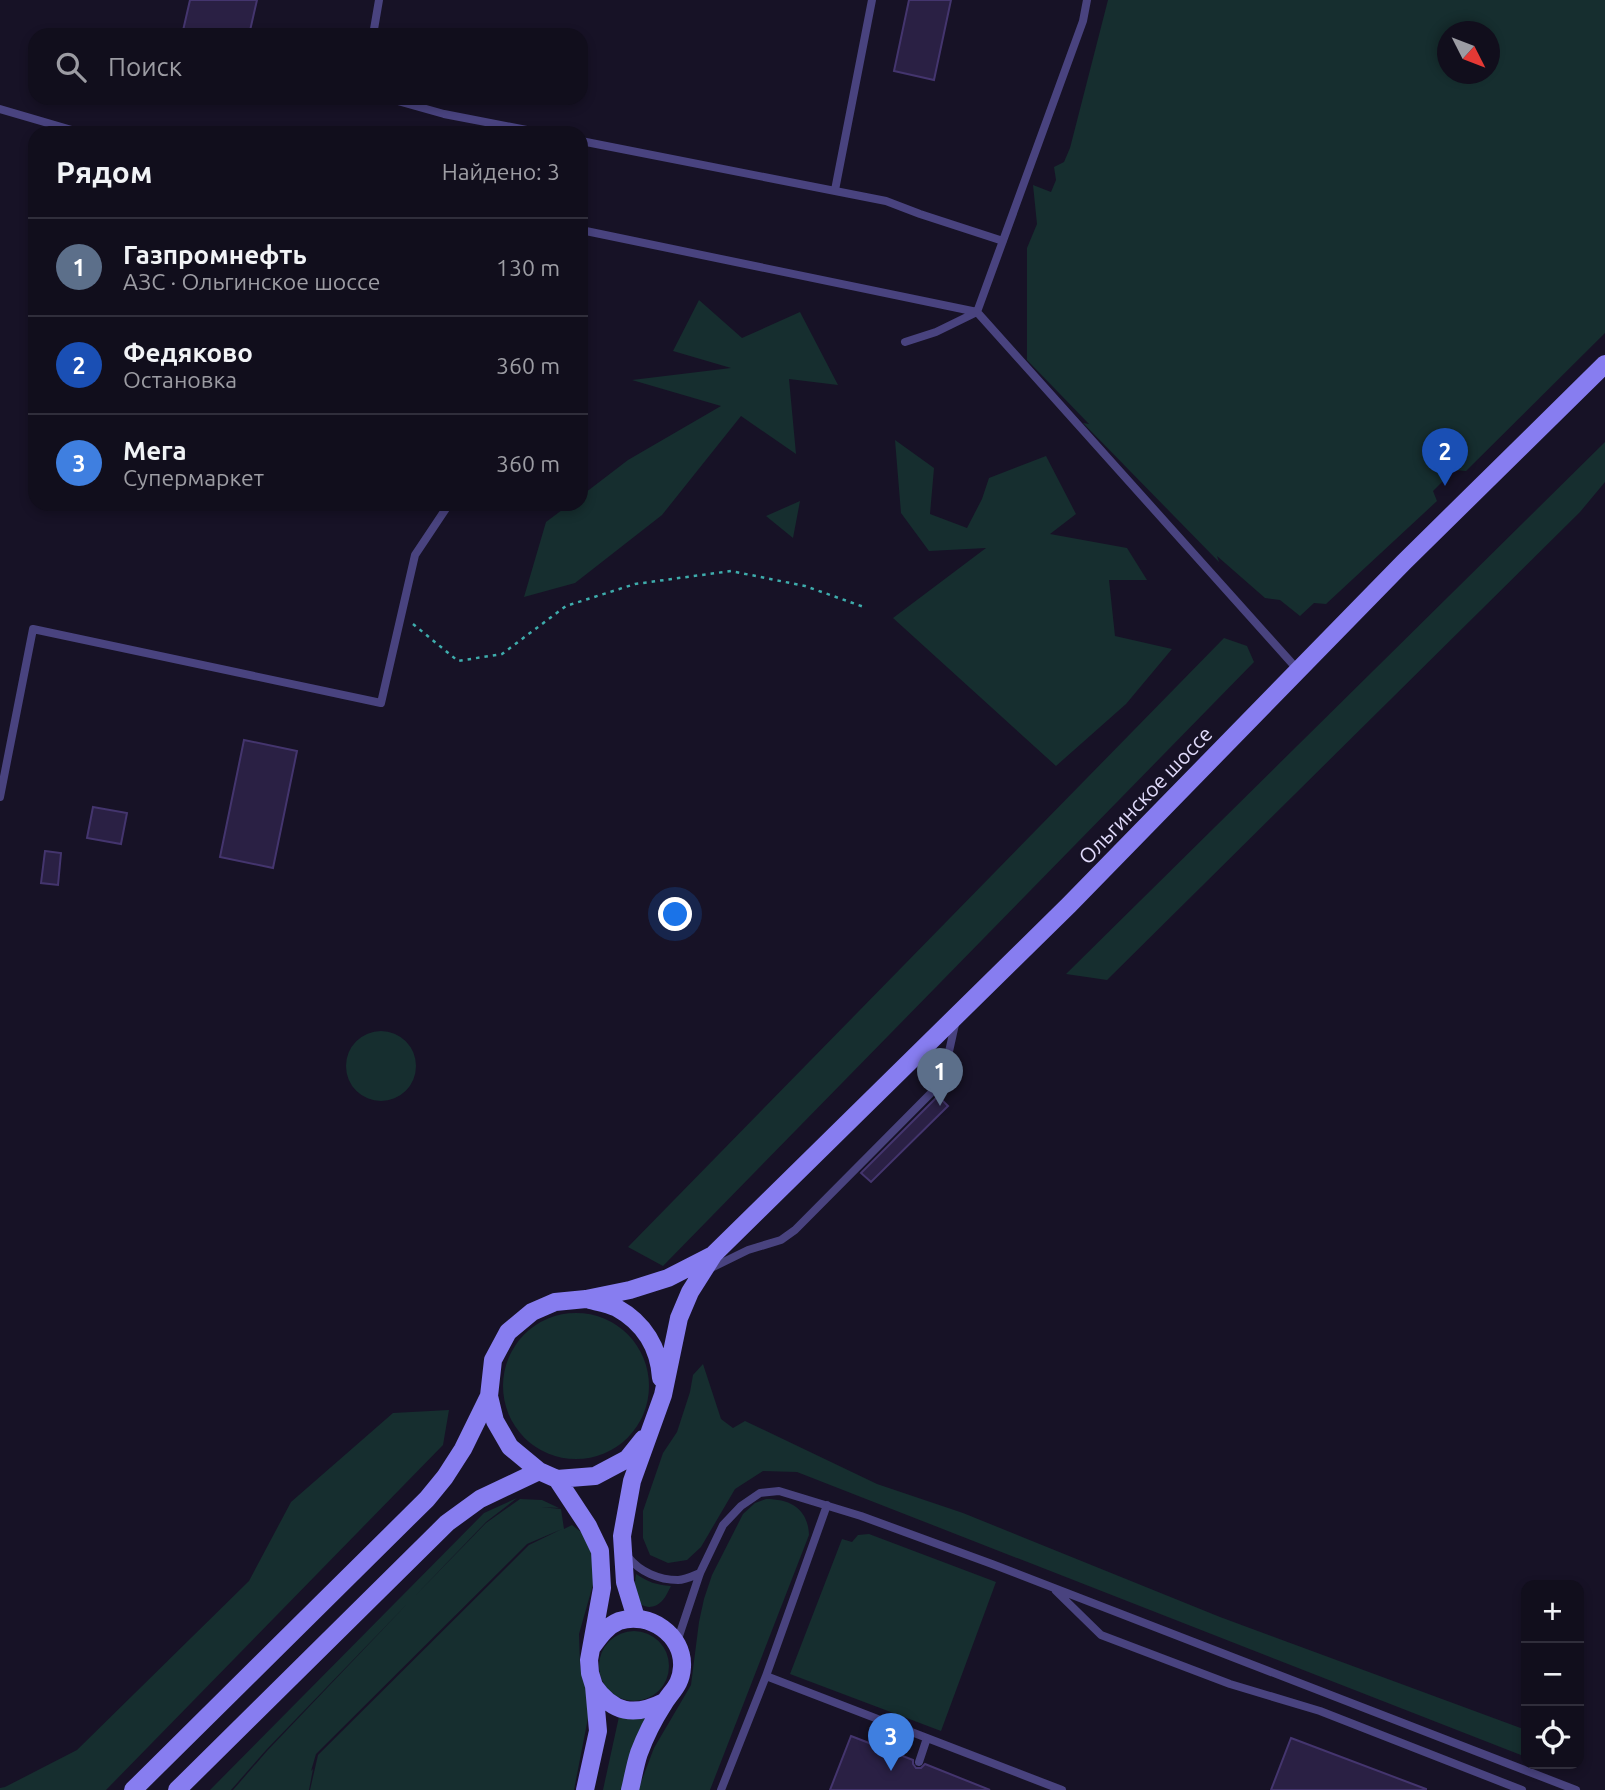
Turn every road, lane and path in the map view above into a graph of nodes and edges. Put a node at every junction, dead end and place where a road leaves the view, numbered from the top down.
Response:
1 (379, 0) edge
2 (872, 0) edge
3 (1087, 0) edge
4 (374, 28) edge
5 (412, 105) edge
6 (0, 109) edge
7 (58, 126) edge
8 (506, 126) edge
9 (588, 142) edge
10 (835, 190) junction
11 (588, 231) edge
12 (1003, 241) junction
13 (977, 312) junction
14 (905, 342) dead end
15 (1605, 365) edge
16 (444, 511) edge
17 (864, 607) dead end
18 (400, 614) junction
19 (1298, 670) junction
20 (0, 797) edge
21 (957, 1016) junction
22 (714, 1254) junction
23 (702, 1273) junction
24 (586, 1299) junction
25 (663, 1395) junction
26 (489, 1396) junction
27 (653, 1425) junction
28 (539, 1471) junction
29 (557, 1479) junction
30 (827, 1506) junction
31 (623, 1552) junction
32 (700, 1573) junction
33 (1054, 1588) junction
34 (636, 1618) junction
35 (677, 1642) junction
36 (592, 1647) junction
37 (766, 1676) junction
38 (594, 1686) junction
39 (664, 1702) junction
40 (927, 1738) junction
41 (919, 1762) dead end
42 (133, 1790) edge
43 (177, 1790) edge
44 (585, 1790) edge
45 (630, 1790) edge
46 (721, 1790) edge
47 (1062, 1790) edge
48 (1522, 1790) edge
49 (1576, 1790) edge

1 - 4 lane
2 - 10 lane
3 - 12 lane
5 - 8 lane
6 - 7 lane
9 - 10 lane
10 - 12 lane
11 - 13 lane
12 - 13 lane
13 - 14 lane
13 - 19 lane
15 - 19 main road, Ольгинское шоссе
16 - 18 lane
17 - 18 path
18 - 20 lane
19 - 21 main road, Ольгинское шоссе
21 - 22 main road, Ольгинское шоссе
21 - 23 lane
22 - 23 main road
22 - 24 main road
23 - 25 main road
24 - 25 main road
24 - 26 main road
25 - 27 main road
26 - 28 main road
26 - 42 main road
27 - 29 main road
27 - 31 main road
28 - 29 main road
28 - 43 main road
29 - 36 main road
30 - 32 lane
30 - 33 lane
30 - 37 lane
31 - 32 lane
31 - 34 main road
32 - 35 lane
33 - 48 lane
33 - 49 lane
34 - 35 main road
34 - 36 main road
35 - 39 main road
36 - 38 main road
37 - 40 lane
37 - 46 lane
38 - 39 main road
38 - 44 main road
39 - 45 main road
40 - 41 lane
40 - 47 lane

